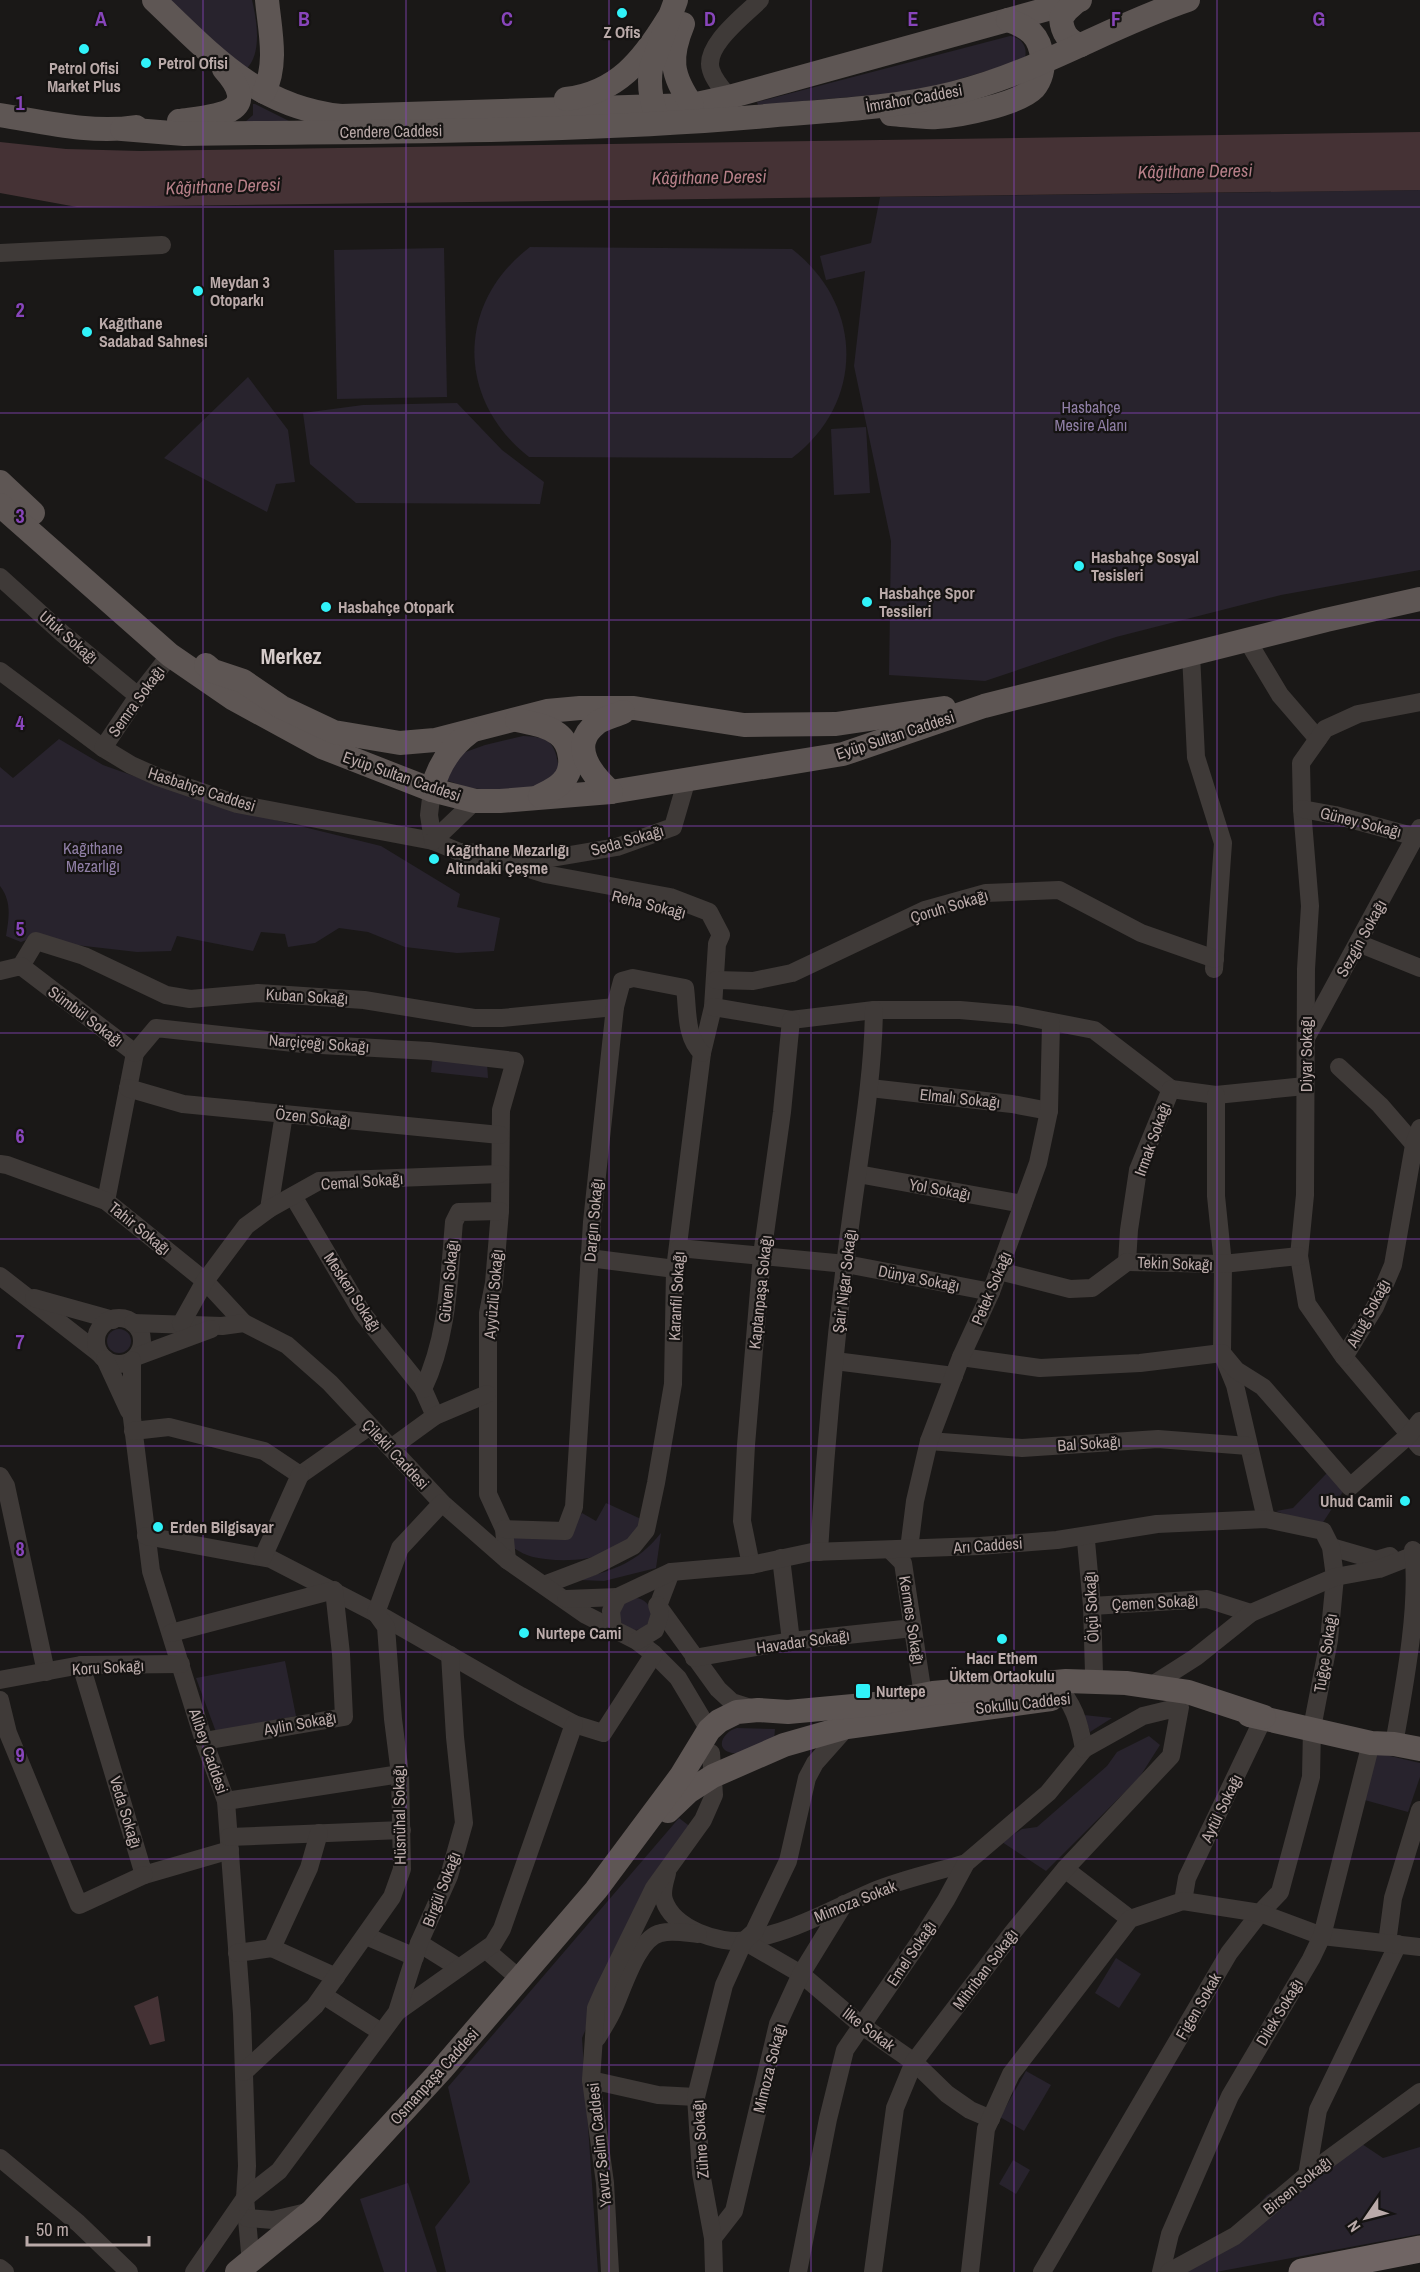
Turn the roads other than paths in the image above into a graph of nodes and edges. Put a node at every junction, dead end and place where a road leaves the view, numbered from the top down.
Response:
1 (153, 0) edge
2 (267, 0) edge
3 (693, 0) edge
4 (760, 0) edge
5 (1079, 0) edge
6 (1188, 0) edge
7 (672, 10) edge
8 (1008, 20) junction
9 (1081, 45) junction
10 (213, 56) junction
11 (1043, 63) junction
12 (264, 92) junction
13 (729, 98) junction
14 (0, 100) edge
15 (692, 105) junction
16 (527, 109) junction
17 (0, 116) edge
18 (657, 116) junction
19 (59, 124) junction
20 (122, 129) junction
21 (162, 245) dead end
22 (0, 253) edge
23 (0, 482) edge
24 (0, 505) edge
25 (0, 577) edge
26 (1420, 599) edge
27 (1247, 640) junction
28 (1191, 654) junction
29 (170, 655) junction
30 (0, 671) edge
31 (138, 696) junction
32 (1420, 702) edge
33 (984, 706) junction
34 (634, 708) junction
35 (513, 719) junction
36 (478, 728) junction
37 (1318, 739) junction
38 (103, 748) junction
39 (687, 779) junction
40 (432, 790) junction
41 (611, 792) junction
42 (535, 799) junction
43 (475, 801) junction
44 (1302, 808) junction
45 (1419, 834) edge
46 (433, 841) junction
47 (502, 866) junction
48 (1358, 943) junction
49 (717, 944) joint
50 (21, 966) junction
51 (1420, 968) edge
52 (0, 971) edge
53 (716, 980) junction
54 (615, 1007) junction
55 (713, 1007) junction
56 (874, 1010) junction
57 (791, 1020) junction
58 (1052, 1023) junction
59 (1306, 1039) junction
60 (135, 1053) junction
61 (702, 1053) junction
62 (515, 1061) joint
63 (1339, 1067) dead end
64 (1305, 1086) junction
65 (128, 1088) junction
66 (870, 1088) junction
67 (1170, 1089) junction
68 (1216, 1095) junction
69 (1049, 1111) junction
70 (284, 1114) junction
71 (500, 1135) junction
72 (1418, 1142) edge
73 (0, 1164) edge
74 (500, 1174) junction
75 (858, 1174) junction
76 (293, 1196) junction
77 (106, 1201) junction
78 (1023, 1204) junction
79 (269, 1209) junction
80 (500, 1211) junction
81 (679, 1248) junction
82 (762, 1255) junction
83 (1299, 1256) junction
84 (589, 1258) junction
85 (1127, 1262) junction
86 (846, 1264) junction
87 (1223, 1264) junction
88 (675, 1269) junction
89 (999, 1271) junction
90 (0, 1276) edge
91 (205, 1281) junction
92 (991, 1292) junction
93 (24, 1295) junction
94 (113, 1320) junction
95 (133, 1323) junction
96 (244, 1323) junction
97 (181, 1324) junction
98 (222, 1326) junction
99 (1222, 1353) junction
100 (103, 1357) junction
101 (961, 1357) junction
102 (1344, 1357) junction
103 (135, 1358) junction
104 (835, 1361) junction
105 (954, 1376) junction
106 (423, 1389) junction
107 (487, 1394) junction
108 (435, 1416) junction
109 (132, 1425) junction
110 (370, 1426) junction
111 (1416, 1434) edge
112 (929, 1442) junction
113 (1248, 1446) junction
114 (391, 1448) junction
115 (300, 1475) junction
116 (0, 1476) edge
117 (442, 1503) junction
118 (1266, 1519) junction
119 (504, 1529) junction
120 (146, 1536) junction
121 (1086, 1541) dead end
122 (1330, 1547) junction
123 (909, 1549) junction
124 (890, 1550) junction
125 (1417, 1551) edge
126 (819, 1552) junction
127 (263, 1557) junction
128 (782, 1558) junction
129 (507, 1560) junction
130 (751, 1565) junction
131 (672, 1572) junction
132 (1335, 1577) junction
133 (544, 1585) junction
134 (334, 1590) junction
135 (625, 1594) junction
136 (566, 1599) junction
137 (658, 1606) junction
138 (1092, 1606) junction
139 (376, 1613) junction
140 (1251, 1613) junction
141 (913, 1628) junction
142 (613, 1629) junction
143 (171, 1633) junction
144 (637, 1641) junction
145 (791, 1641) junction
146 (654, 1654) junction
147 (450, 1655) junction
148 (1196, 1657) junction
149 (694, 1658) junction
150 (181, 1664) junction
151 (81, 1665) junction
152 (46, 1672) junction
153 (1094, 1673) dead end
154 (0, 1680) edge
155 (1149, 1687) junction
156 (1061, 1690) junction
157 (923, 1695) junction
158 (1184, 1699) junction
159 (0, 1700) edge
160 (758, 1710) junction
161 (788, 1712) junction
162 (1264, 1717) junction
163 (574, 1724) junction
164 (847, 1727) junction
165 (1312, 1728) junction
166 (204, 1741) junction
167 (1383, 1743) junction
168 (784, 1745) junction
169 (1084, 1749) junction
170 (1420, 1749) edge
171 (714, 1758) junction
172 (400, 1774) junction
173 (226, 1801) junction
174 (1420, 1810) edge
175 (402, 1830) junction
176 (319, 1833) junction
177 (229, 1844) junction
178 (615, 1863) junction
179 (966, 1863) junction
180 (1065, 1869) junction
181 (668, 1871) junction
182 (144, 1875) junction
183 (1183, 1901) junction
184 (844, 1904) junction
185 (1260, 1913) junction
186 (1130, 1919) junction
187 (698, 1934) junction
188 (366, 1936) junction
189 (1322, 1936) junction
190 (744, 1941) junction
191 (1393, 1943) junction
192 (1420, 1947) edge
193 (272, 1948) junction
194 (417, 1950) junction
195 (486, 1950) junction
196 (237, 1953) junction
197 (459, 1968) junction
198 (801, 1974) junction
199 (336, 1977) junction
200 (520, 1979) junction
201 (323, 1995) junction
202 (396, 2012) junction
203 (861, 2025) junction
204 (381, 2032) junction
205 (594, 2042) junction
206 (914, 2062) junction
207 (244, 2072) junction
208 (591, 2080) junction
209 (1420, 2092) edge
210 (696, 2097) junction
211 (991, 2118) junction
212 (0, 2158) edge
213 (1307, 2175) junction
214 (245, 2198) junction
215 (312, 2211) junction
216 (247, 2218) junction
217 (228, 2222) junction
218 (712, 2238) junction
219 (1420, 2249) edge
220 (244, 2267) edge
221 (0, 2268) edge
222 (5, 2272) edge
223 (129, 2272) edge
224 (194, 2272) edge
225 (610, 2272) edge
226 (714, 2272) edge
227 (798, 2272) edge
228 (873, 2272) edge
229 (970, 2272) edge
230 (1042, 2272) edge
231 (1161, 2272) edge
232 (1169, 2272) edge
233 (1302, 2272) edge

1 - 10 main road
2 - 12 main road
3 - 15 main road
4 - 13 street
5 - 8 main road
5 - 9 main road
6 - 9 main road
7 - 16 main road
7 - 18 main road
8 - 11 main road
8 - 13 main road
9 - 11 main road
10 - 12 main road, Cendere Caddesi
10 - 20 main road
11 - 18 main road
12 - 16 main road, Cendere Caddesi
13 - 15 main road
14 - 19 main road
15 - 18 main road, Cendere Caddesi
16 - 18 main road, Cendere Caddesi
17 - 19 main road
18 - 20 main road, Cendere Caddesi
19 - 20 main road
21 - 22 street
23 - 36 main road, Eyüp Sultan Caddesi
24 - 29 main road, Eyüp Sultan Caddesi
25 - 31 street, Ufuk Sokağı
26 - 27 main road, Eyüp Sultan Caddesi
27 - 28 main road, Eyüp Sultan Caddesi
27 - 37 street
28 - 33 main road, Eyüp Sultan Caddesi
28 - 53 street, Çoruh Sokağı
29 - 31 street, Semra Sokağı
29 - 40 main road, Eyüp Sultan Caddesi
30 - 38 street, Hasbahçe Caddesi
31 - 38 street, Semra Sokağı
32 - 37 street, Diyar Sokağı
33 - 34 main road, Eyüp Sultan Caddesi
33 - 39 main road, Eyüp Sultan Caddesi
34 - 35 main road, Eyüp Sultan Caddesi
34 - 41 main road
35 - 36 main road, Eyüp Sultan Caddesi
35 - 42 main road
36 - 40 main road
37 - 44 street, Diyar Sokağı
38 - 46 street, Hasbahçe Caddesi
39 - 41 main road, Eyüp Sultan Caddesi
39 - 47 street, Seda Sokağı
40 - 43 main road, Eyüp Sultan Caddesi
40 - 46 street
41 - 42 main road, Eyüp Sultan Caddesi
42 - 43 main road, Eyüp Sultan Caddesi
43 - 46 street
44 - 45 street, Güney Sokağı
44 - 59 street, Diyar Sokağı
45 - 48 street, Sezgin Sokağı
46 - 47 street, Reha Sokağı
47 - 49 street, Reha Sokağı
48 - 51 street
48 - 59 street, Sezgin Sokağı
49 - 53 street, Karanfil Sokağı
50 - 52 street
50 - 54 street, Kuban Sokağı
50 - 60 street, Sümbül Sokağı
53 - 55 street, Karanfil Sokağı
54 - 61 street, Dargın Sokağı
54 - 84 street, Dargın Sokağı
55 - 57 street
55 - 61 street, Karanfil Sokağı
56 - 57 street
56 - 58 street
56 - 66 street, Şair Nigar Sokağı
57 - 82 street, Kaptanpaşa Sokağı
58 - 67 street
58 - 69 street, Petek Sokağı
59 - 64 street, Diyar Sokağı
60 - 62 street, Narçiçeğı Sokağı
60 - 65 street, Sümbül Sokağı
61 - 81 street, Karanfil Sokağı
62 - 71 street, Ayyüzlü Sokağı
63 - 72 street
64 - 68 street
64 - 83 street, Diyar Sokağı
65 - 70 street, Özen Sokağı
65 - 77 street, Sümbül Sokağı
66 - 69 street, Elmalı Sokağı
66 - 75 street, Şair Nigar Sokağı
67 - 68 street
67 - 85 street, Irmak Sokağı
68 - 87 street
69 - 78 street, Petek Sokağı
70 - 71 street, Özen Sokağı
70 - 79 street
71 - 74 street, Ayyüzlü Sokağı
72 - 102 street, Altuğ Sokağı
73 - 77 street, Tahir Sokağı
74 - 76 street, Cemal Sokağı
74 - 80 street, Ayyüzlü Sokağı
75 - 78 street, Yol Sokağı
75 - 86 street, Şair Nigar Sokağı
76 - 79 street, Cemal Sokağı
76 - 106 street, Mesken Sokağı
77 - 91 street, Tahir Sokağı
78 - 89 street, Petek Sokağı
79 - 91 street, Cemal Sokağı
80 - 106 street, Güven Sokağı
80 - 107 street, Ayyüzlü Sokağı
81 - 82 street, Dünya Sokağı
81 - 88 street, Karanfil Sokağı
82 - 86 street, Dünya Sokağı
82 - 130 street, Kaptanpaşa Sokağı
83 - 87 street, Tekin Sokağı
83 - 102 street, Diyar Sokağı
84 - 88 street
84 - 119 street, Dargın Sokağı
85 - 87 street, Tekin Sokağı
85 - 89 street
86 - 92 street, Dünya Sokağı
86 - 104 street, Şair Nigar Sokağı
87 - 99 street
88 - 133 street, Karanfil Sokağı
89 - 92 street, Petek Sokağı
90 - 93 street
91 - 96 street, Tahir Sokağı
91 - 97 street, Cemal Sokağı
92 - 101 street, Petek Sokağı
93 - 94 street
93 - 100 street
94 - 95 street
94 - 100 street
95 - 97 street
95 - 103 street
96 - 98 street
96 - 110 street, Çilekli Caddesi
97 - 98 street
98 - 103 street
99 - 101 street
99 - 111 street
99 - 113 street
100 - 103 street
100 - 109 street, Alibey Caddesi
101 - 105 street, Petek Sokağı
102 - 111 street, Diyar Sokağı
103 - 109 street, Alibey Caddesi
104 - 105 street
104 - 126 street, Şair Nigar Sokağı
105 - 112 street, Petek Sokağı
106 - 108 street, Mesken Sokağı
107 - 108 street
107 - 119 street, Ayyüzlü Sokağı
108 - 114 street
109 - 115 street
109 - 120 street, Alibey Caddesi
110 - 114 street, Çilekli Caddesi
110 - 115 street
112 - 113 street, Bal Sokağı
112 - 123 street, Petek Sokağı
113 - 118 street
114 - 117 street, Çilekli Caddesi
115 - 127 street
116 - 152 street
117 - 129 street, Çilekli Caddesi
117 - 139 street
118 - 122 street, Arı Caddesi
118 - 123 street, Arı Caddesi
119 - 129 street, Ayyüzlü Sokağı
120 - 127 street
120 - 143 street, Alibey Caddesi
121 - 138 street, Ölçü Sokağı
122 - 125 street
122 - 132 street, Tuğçe Sokağı
123 - 124 street, Arı Caddesi
124 - 126 street, Arı Caddesi
124 - 141 street, Kermes Sokağı
125 - 132 street
125 - 167 street, Dilek Sokağı
126 - 128 street, Arı Caddesi
127 - 134 street
128 - 130 street, Arı Caddesi
128 - 145 street
129 - 133 street, Çilekli Caddesi
130 - 131 street, Arı Caddesi
131 - 135 street
131 - 137 street
132 - 140 street
132 - 165 street, Tuğçe Sokağı
133 - 136 street, Çilekli Caddesi
134 - 139 street
134 - 143 street
134 - 166 street, Aylin Sokağı
135 - 136 street
135 - 137 street
135 - 142 street
136 - 142 street, Çilekli Caddesi
137 - 144 street
137 - 149 street
138 - 140 street, Çemen Sokağı
138 - 153 street, Ölçü Sokağı
139 - 147 street
139 - 172 street, Hüsnühal Sokağı
140 - 148 street
141 - 145 street, Havadar Sokağı
141 - 157 street, Kermes Sokağı
142 - 144 street, Çilekli Caddesi
143 - 150 street, Alibey Caddesi
144 - 146 street, Çilekli Caddesi
145 - 149 street, Havadar Sokağı
146 - 163 street
146 - 171 street, Çilekli Caddesi
147 - 163 street
147 - 194 street, Birgül Sokağı
148 - 155 street
148 - 158 street, Mihriban Sokağı
149 - 160 street
150 - 151 street, Koru Sokağı
150 - 166 street, Alibey Caddesi
151 - 152 street, Koru Sokağı
151 - 182 street, Veda Sokağı
152 - 154 street, Koru Sokağı
155 - 156 main road, Sokullu Caddesi
155 - 158 main road, Sokullu Caddesi
156 - 157 main road, Sokullu Caddesi
156 - 158 main road, Sokullu Caddesi
156 - 164 main road, Sokullu Caddesi
156 - 169 street
157 - 161 main road, Sokullu Caddesi
158 - 162 main road, Sokullu Caddesi
158 - 169 street
158 - 180 street, Mihriban Sokağı
159 - 182 street
160 - 161 main road, Sokullu Caddesi
160 - 171 main road, Sokullu Caddesi
161 - 168 main road
162 - 165 main road, Sokullu Caddesi
162 - 183 street, Aytül Sokağı
163 - 195 street
164 - 168 main road, Sokullu Caddesi
164 - 190 street, Zühre Sokağı
165 - 167 main road, Sokullu Caddesi
165 - 185 street, Figen Sokak
166 - 173 street, Alibey Caddesi
167 - 170 main road, Sokullu Caddesi
167 - 189 street, Dilek Sokağı
168 - 171 main road, Sokullu Caddesi
169 - 179 street, Emel Sokağı
171 - 178 main road, Osmanpaşa Caddesi
171 - 178 main road, Osmanpaşa Caddesi
171 - 181 street
172 - 173 street
172 - 175 street, Hüsnühal Sokağı
173 - 177 street, Alibey Caddesi
174 - 191 street
175 - 176 street
175 - 188 street, Hüsnühal Sokağı
176 - 177 street
176 - 193 street
177 - 182 street
177 - 196 street, Alibey Caddesi
178 - 200 main road, Osmanpaşa Caddesi
179 - 184 street, Mimoza Sokak
179 - 203 street, Emel Sokağı
180 - 186 street
180 - 206 street, Mihriban Sokağı
181 - 187 street
181 - 205 street
183 - 185 street
183 - 186 street
184 - 190 street, Mimoza Sokak
184 - 198 street, Mimoza Sokağı
185 - 189 street
185 - 230 street, Figen Sokak
186 - 211 street
187 - 190 street
187 - 205 street, Yavuz Selim Caddesi
188 - 194 street
188 - 199 street, Hüsnühal Sokağı
189 - 191 street
189 - 231 street, Dilek Sokağı
190 - 198 street, İlke Sokak
190 - 210 street, Zühre Sokağı
191 - 192 street
191 - 213 street
193 - 196 street
193 - 199 street
194 - 197 street
194 - 202 street, Birgül Sokağı
195 - 197 street, Birgül Sokağı
195 - 200 street
196 - 207 street, Alibey Caddesi
197 - 202 street, Birgül Sokağı
198 - 203 street, İlke Sokak
198 - 218 street, Mimoza Sokağı
199 - 201 street, Hüsnühal Sokağı
200 - 215 main road, Osmanpaşa Caddesi
201 - 204 street
201 - 207 street, Hüsnühal Sokağı
202 - 204 street, Birgül Sokağı
203 - 206 street, İlke Sokak
203 - 227 street, Emel Sokağı
204 - 214 street, Birgül Sokağı
205 - 208 street, Yavuz Selim Caddesi
206 - 211 street, İlke Sokak
206 - 228 street, Mihriban Sokağı
207 - 214 street, Alibey Caddesi
208 - 210 street
208 - 225 street, Yavuz Selim Caddesi
209 - 213 street, Birsen Sokağı
210 - 218 street, Zühre Sokağı
211 - 229 street
212 - 223 street
213 - 232 street, Birsen Sokağı
214 - 216 street, Alibey Caddesi
214 - 217 street
215 - 216 street
215 - 220 main road, Osmanpaşa Caddesi
216 - 220 street, Alibey Caddesi
217 - 220 street
217 - 224 street
218 - 226 street, Zühre Sokağı
219 - 233 highway
221 - 222 street

